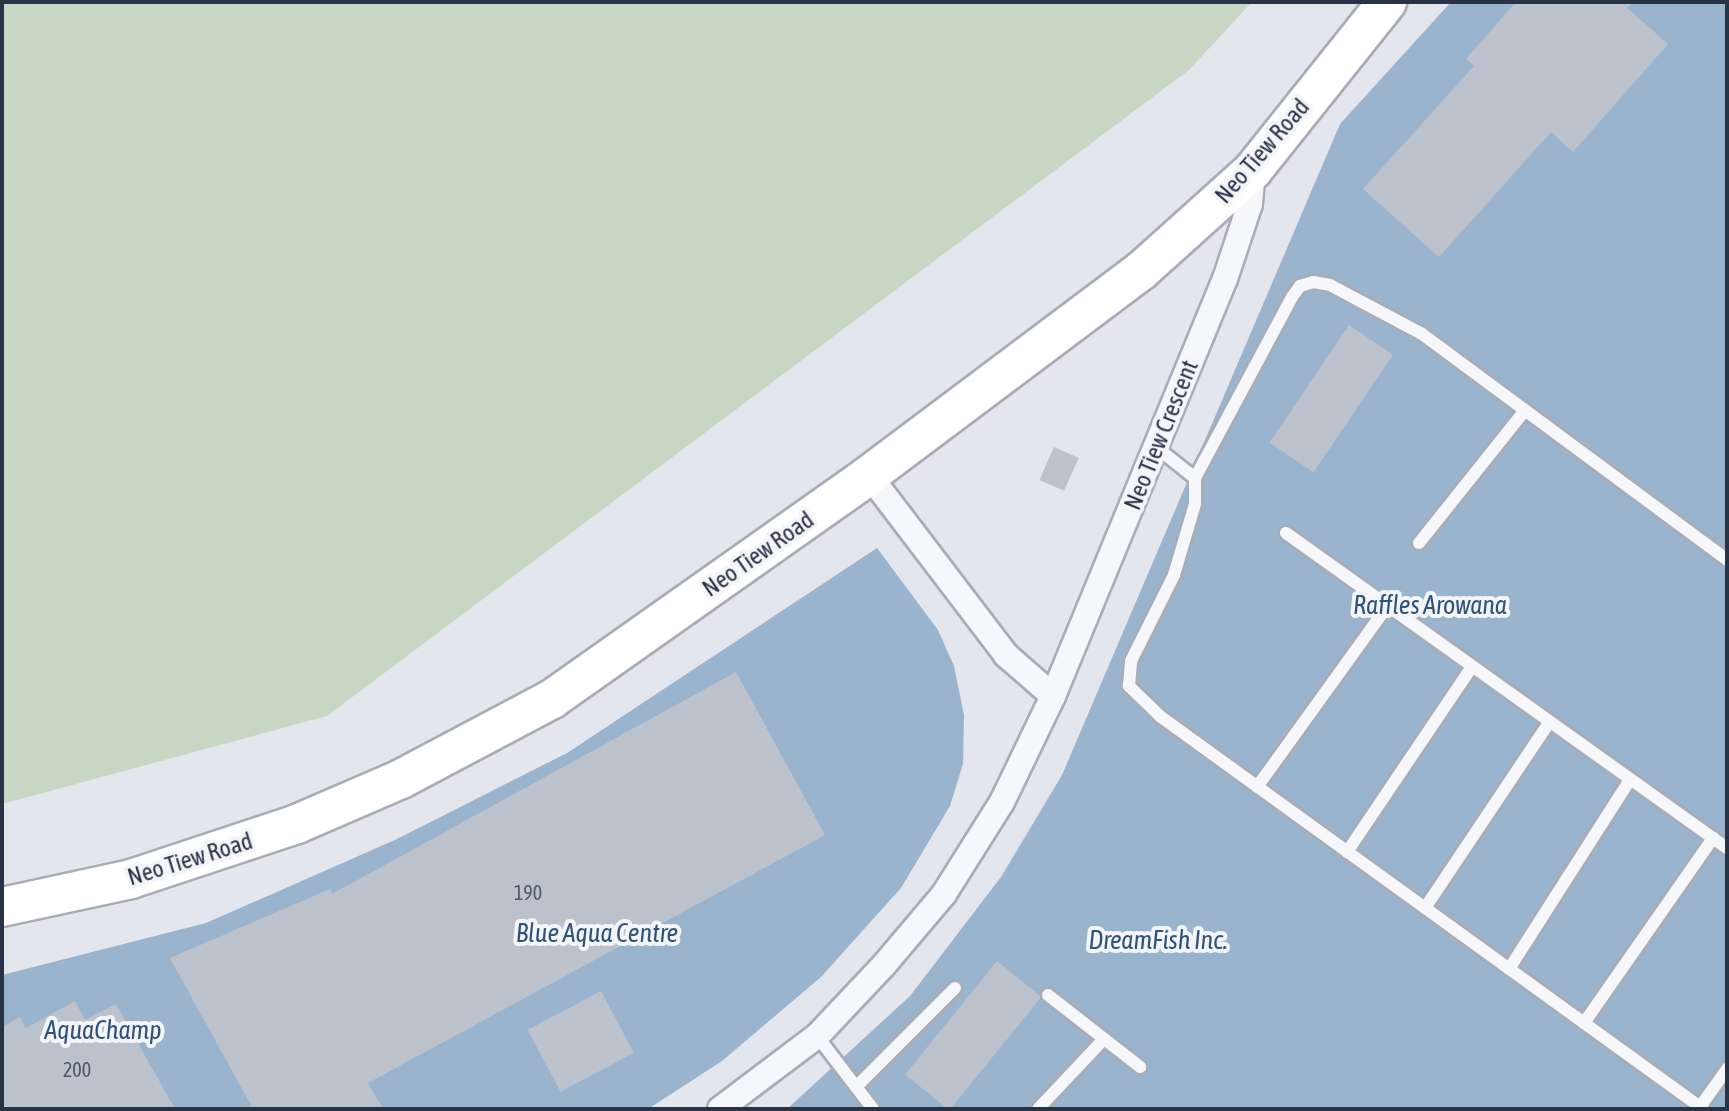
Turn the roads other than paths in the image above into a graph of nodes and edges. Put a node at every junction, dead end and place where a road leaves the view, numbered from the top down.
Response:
1 (1387, 2) edge
2 (1253, 170) junction
3 (1525, 410) junction
4 (1156, 447) junction
5 (869, 475) junction
6 (1195, 478) junction
7 (1286, 533) dead end
8 (1419, 543) dead end
9 (1727, 560) edge
10 (1386, 608) junction
11 (1471, 668) junction
12 (1053, 696) junction
13 (1549, 723) junction
14 (1630, 780) junction
15 (1257, 787) junction
16 (1713, 838) junction
17 (1727, 848) edge
18 (1347, 852) junction
19 (2, 907) edge
20 (1425, 908) junction
21 (1509, 969) junction
22 (955, 988) dead end
23 (1048, 995) dead end
24 (1584, 1023) junction
25 (817, 1036) junction
26 (1103, 1040) junction
27 (1140, 1067) dead end
28 (1727, 1069) edge
29 (856, 1087) junction
30 (1701, 1108) edge
31 (720, 1109) edge
32 (873, 1109) edge
33 (1038, 1109) edge

1 - 2 main road, Neo Tiew Road
2 - 4 street, Neo Tiew Crescent
2 - 5 main road, Neo Tiew Road
3 - 6 lane
3 - 8 lane
3 - 9 lane
4 - 6 lane
4 - 12 street, Neo Tiew Crescent
5 - 12 street
5 - 19 main road, Neo Tiew Road
6 - 15 lane
7 - 10 lane
10 - 11 lane
10 - 15 lane
11 - 13 lane
11 - 18 lane
12 - 25 street, Neo Tiew Crescent
13 - 14 lane
13 - 20 lane
14 - 16 lane
14 - 21 lane
15 - 18 lane
16 - 17 lane
16 - 24 lane
18 - 20 lane
20 - 21 lane
21 - 24 lane
22 - 29 lane
23 - 26 lane
24 - 30 lane
25 - 29 lane
25 - 31 street, Neo Tiew Crescent
26 - 27 lane
26 - 33 lane
28 - 30 lane
29 - 32 lane

